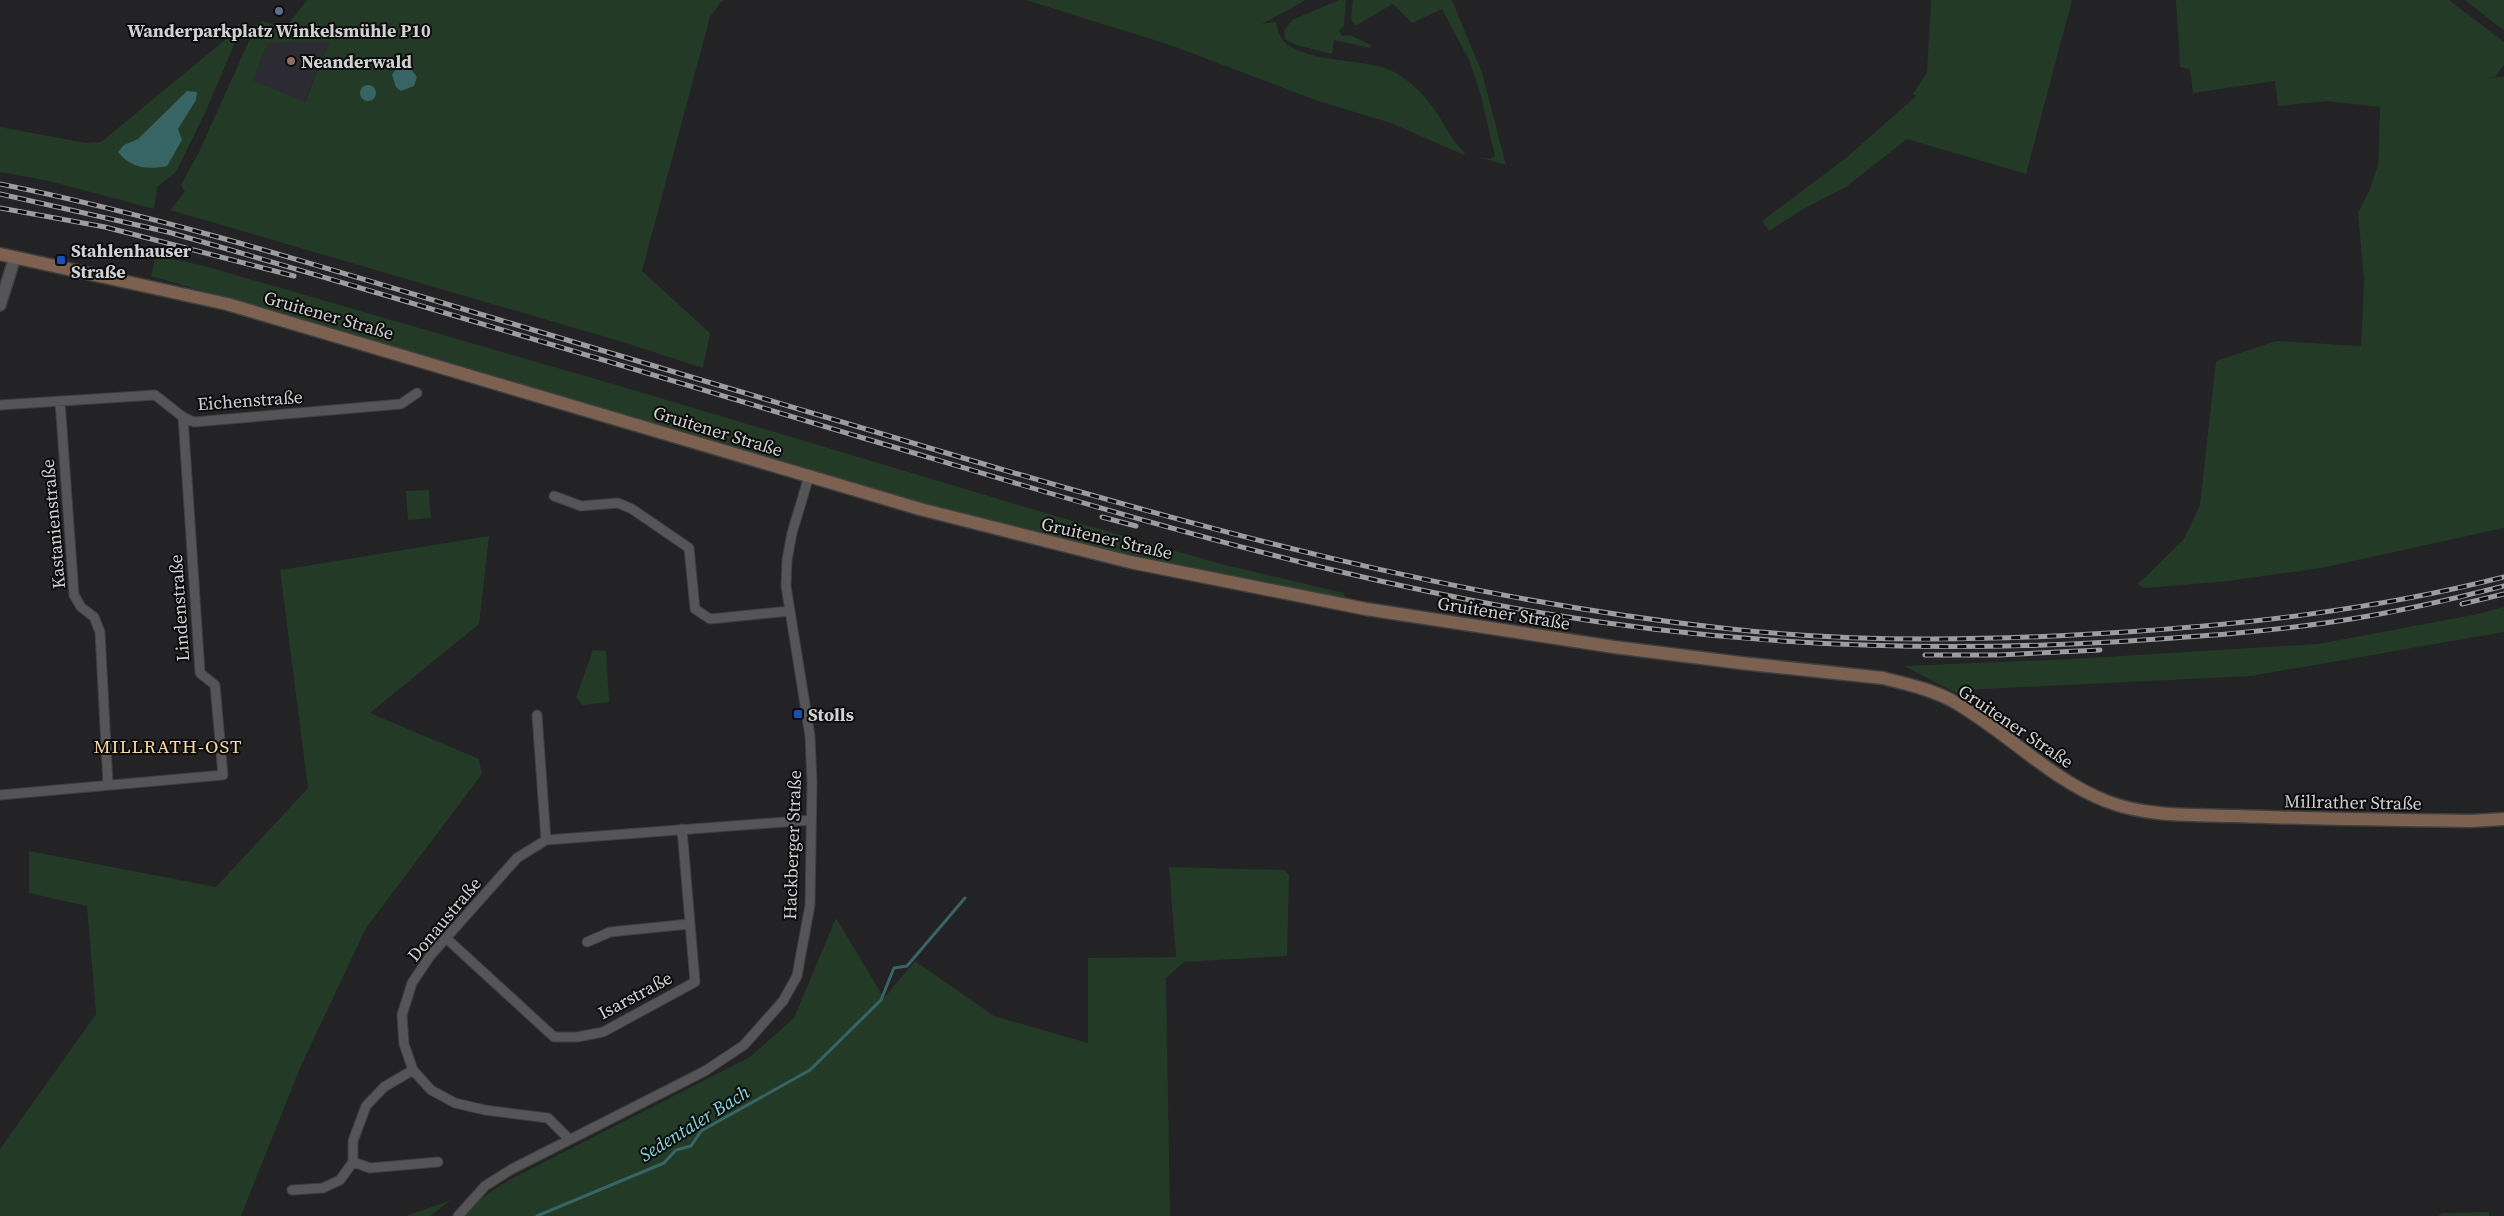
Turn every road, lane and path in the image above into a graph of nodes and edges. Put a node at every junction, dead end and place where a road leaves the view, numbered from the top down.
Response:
1 (0, 254) edge
2 (15, 257) junction
3 (0, 306) edge
4 (416, 393) dead end
5 (60, 402) junction
6 (0, 405) edge
7 (183, 418) junction
8 (809, 476) junction
9 (554, 496) dead end
10 (790, 611) junction
11 (537, 715) dead end
12 (108, 784) junction
13 (0, 795) edge
14 (2201, 815) joint
15 (2504, 819) edge
16 (811, 820) junction
17 (682, 829) junction
18 (546, 840) junction
19 (689, 924) junction
20 (446, 938) junction
21 (587, 942) dead end
22 (413, 1070) junction
23 (569, 1139) junction
24 (353, 1162) junction
25 (438, 1162) dead end
26 (292, 1190) dead end
27 (458, 1216) edge

1 - 2 main road, Gruitener Straße
2 - 3 street
2 - 8 main road, Gruitener Straße
4 - 7 street, Eichenstraße
5 - 6 street, Eichenstraße
5 - 7 street, Eichenstraße
5 - 12 street, Kastanienstraße
7 - 12 street, Lindenstraße
8 - 10 street, Hackberger Straße
8 - 14 main road, Gruitener Straße
9 - 10 street
10 - 16 street, Hackberger Straße
11 - 18 street
12 - 13 street, Lindenstraße
14 - 15 main road, Millrather Straße
16 - 17 street, Donaustraße
16 - 23 street, Hackberger Straße
17 - 18 street, Donaustraße
17 - 19 street, Isarstraße
18 - 20 street, Donaustraße
19 - 20 street, Isarstraße
19 - 21 street
20 - 22 street, Donaustraße
22 - 23 street, Donaustraße
22 - 24 street
23 - 27 street, Hackberger Straße
24 - 25 street
24 - 26 street

